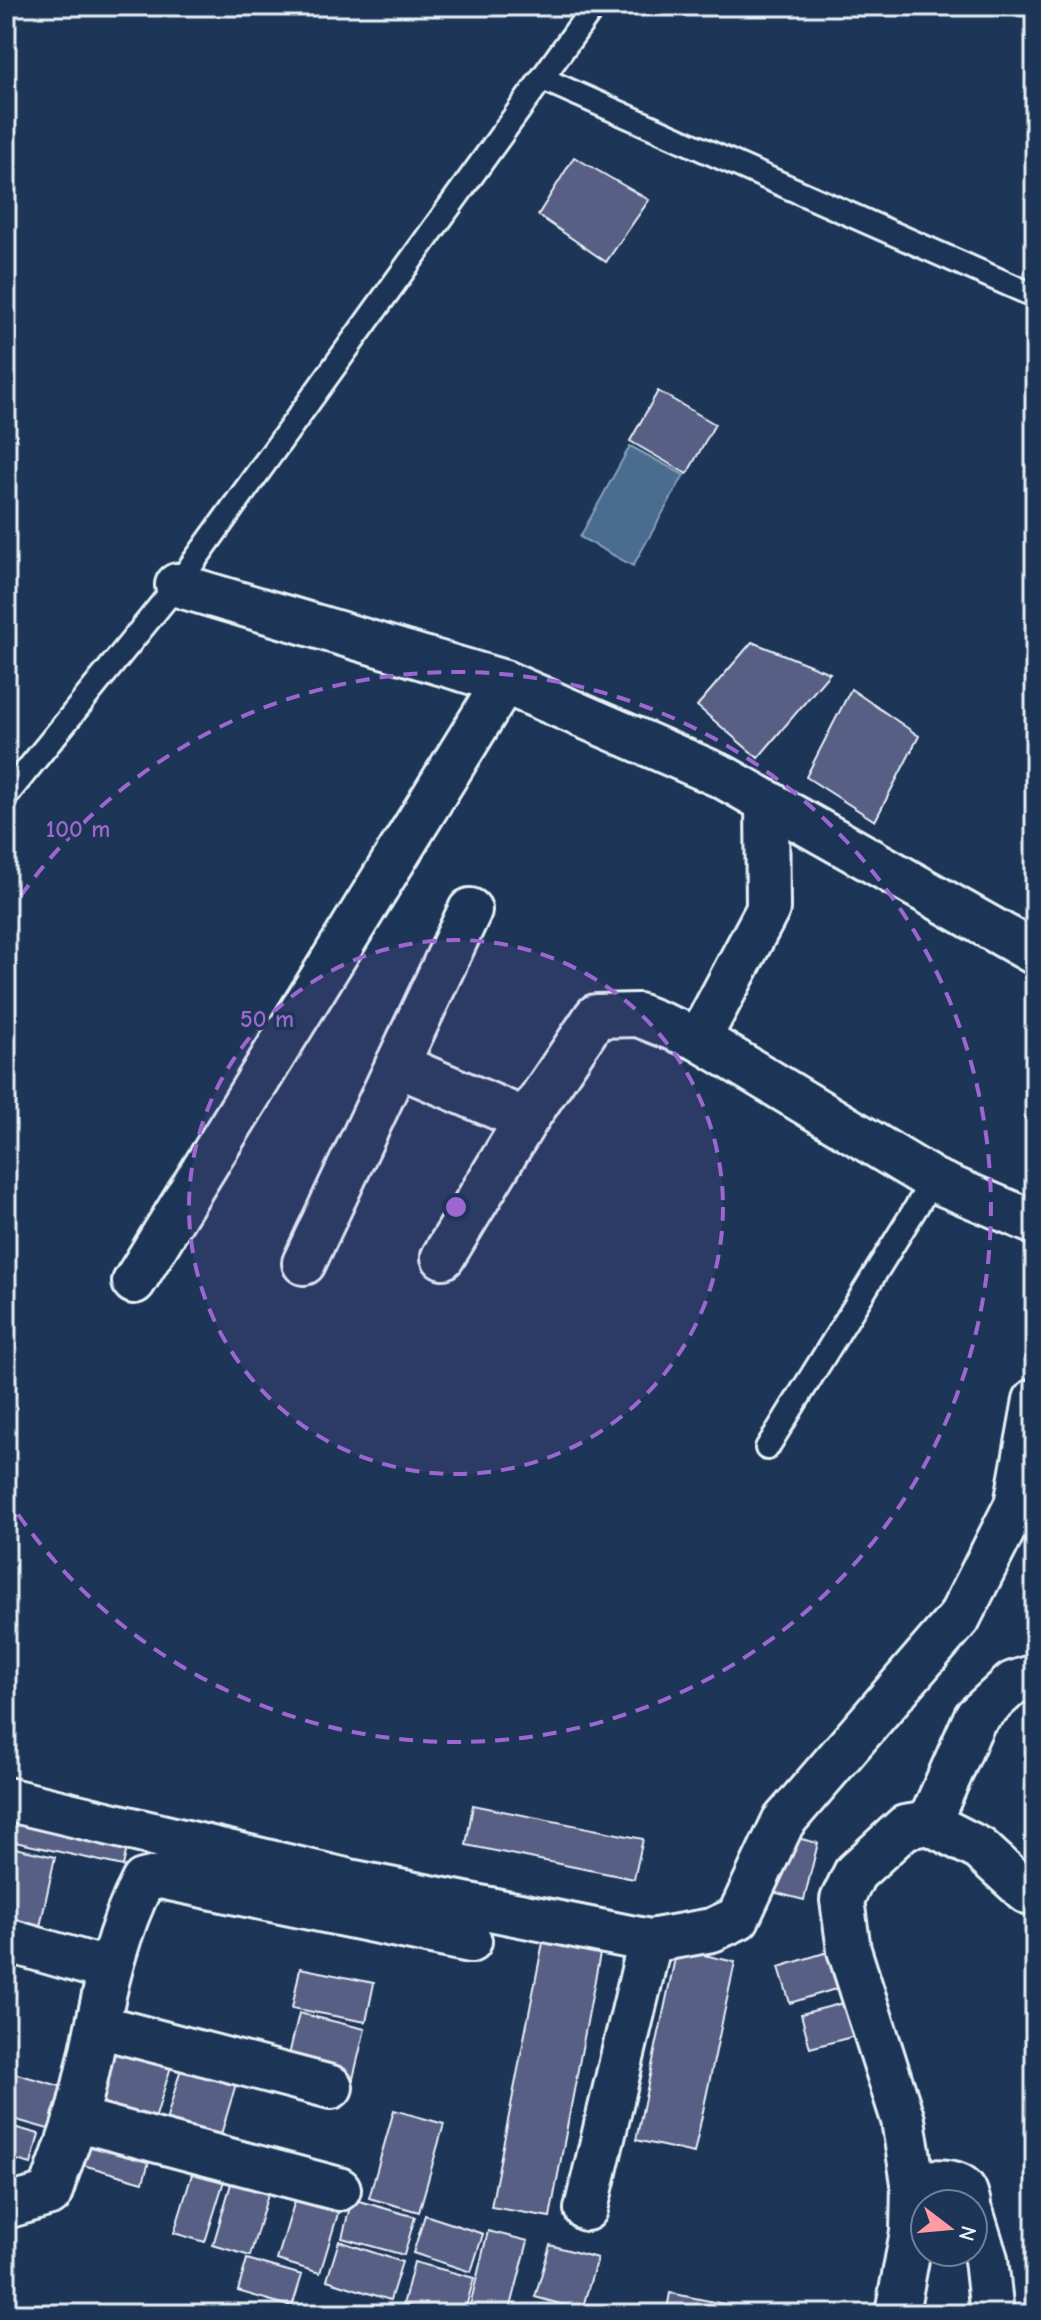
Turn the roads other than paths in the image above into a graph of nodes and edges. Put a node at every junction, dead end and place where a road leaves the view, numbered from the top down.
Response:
1 (594, 6) edge
2 (543, 79) junction
3 (1035, 296) edge
4 (177, 585) junction
5 (504, 682) junction
6 (6, 796) edge
7 (767, 802) junction
8 (470, 910) dead end
9 (1035, 953) edge
10 (699, 1039) junction
11 (397, 1065) junction
12 (526, 1120) junction
13 (933, 1180) junction
14 (1035, 1223) edge
15 (443, 1257) dead end
16 (304, 1263) dead end
17 (134, 1282) dead end
18 (1035, 1400) edge
19 (767, 1448) dead end
20 (1035, 1676) edge
21 (6, 1799) edge
22 (917, 1825) junction
23 (1035, 1894) edge
24 (6, 1940) edge
25 (470, 1941) dead end
26 (650, 1941) junction
27 (110, 1970) junction
28 (98, 2026) junction
29 (331, 2087) dead end
30 (75, 2119) junction
31 (913, 2183) junction
32 (964, 2188) edge
33 (339, 2189) dead end
34 (6, 2207) edge
35 (586, 2209) dead end
36 (987, 2268) edge
37 (897, 2313) edge
38 (992, 2314) edge

1 - 2 lane
2 - 3 lane
2 - 4 lane
4 - 5 street
4 - 6 lane
5 - 7 street
5 - 17 street
7 - 9 street
7 - 10 street
8 - 11 street
10 - 12 street
10 - 13 street
11 - 12 street
11 - 16 street
12 - 15 street
13 - 14 street
13 - 19 lane
18 - 26 street
20 - 22 street
21 - 26 street
22 - 23 street
22 - 31 street
24 - 27 street
25 - 27 street
26 - 35 street
27 - 28 street
28 - 29 street
28 - 30 street
30 - 33 street
30 - 34 street
31 - 32 street
31 - 37 street
36 - 38 street

